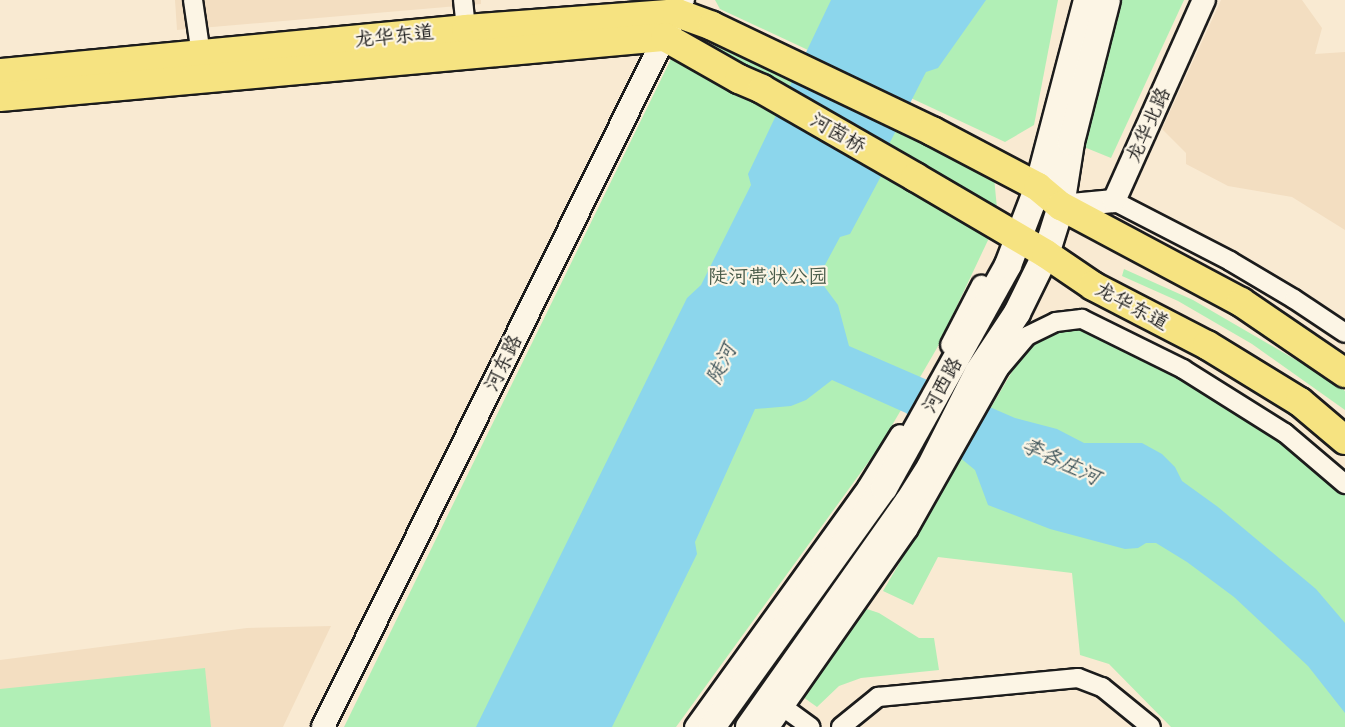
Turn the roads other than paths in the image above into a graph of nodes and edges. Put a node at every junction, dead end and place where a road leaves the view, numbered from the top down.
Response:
1 (193, 0) edge
2 (463, 0) edge
3 (1087, 0) edge
4 (1107, 0) edge
5 (1204, 0) edge
6 (675, 17) edge
7 (466, 29) junction
8 (201, 55) junction
9 (780, 58) joint
10 (0, 73) edge
11 (0, 97) edge
12 (915, 177) joint
13 (1038, 187) junction
14 (1114, 201) junction
15 (1061, 206) junction
16 (1018, 239) junction
17 (1046, 255) junction
18 (981, 285) dead end
19 (1345, 333) edge
20 (948, 361) junction
21 (988, 371) junction
22 (1345, 373) edge
23 (1345, 440) edge
24 (901, 446) junction
25 (937, 466) junction
26 (1345, 484) edge
27 (783, 707) junction
28 (323, 727) edge
29 (694, 727) edge
30 (712, 727) edge
31 (748, 727) edge
32 (770, 727) edge
33 (810, 727) edge
34 (841, 727) edge
35 (1151, 727) edge

1 - 8 street
2 - 7 street
3 - 13 main road, 河西路
4 - 15 main road, 河西路
5 - 14 street, 龙华北路
6 - 7 main road, 龙华东道
6 - 9 main road, 龙华东道
6 - 11 main road, 龙华东道
6 - 12 main road, 河茵桥
6 - 28 street, 河东路
7 - 8 main road, 龙华东道
8 - 10 main road, 龙华东道
9 - 13 main road, 河茵桥
12 - 16 main road, 龙华东道
13 - 15 main road
13 - 16 main road, 河西路
14 - 15 street
14 - 19 street
15 - 17 main road, 河西路
15 - 22 main road
16 - 17 main road, 龙华东道
16 - 20 main road, 河西路
17 - 21 main road, 河西路
17 - 23 main road, 龙华东道
18 - 20 street
20 - 24 main road, 河西路
21 - 25 main road, 河西路
21 - 26 street
24 - 29 street
24 - 30 main road, 河西路
25 - 27 street
25 - 31 main road, 河西路
27 - 32 street
27 - 33 street
34 - 35 street

